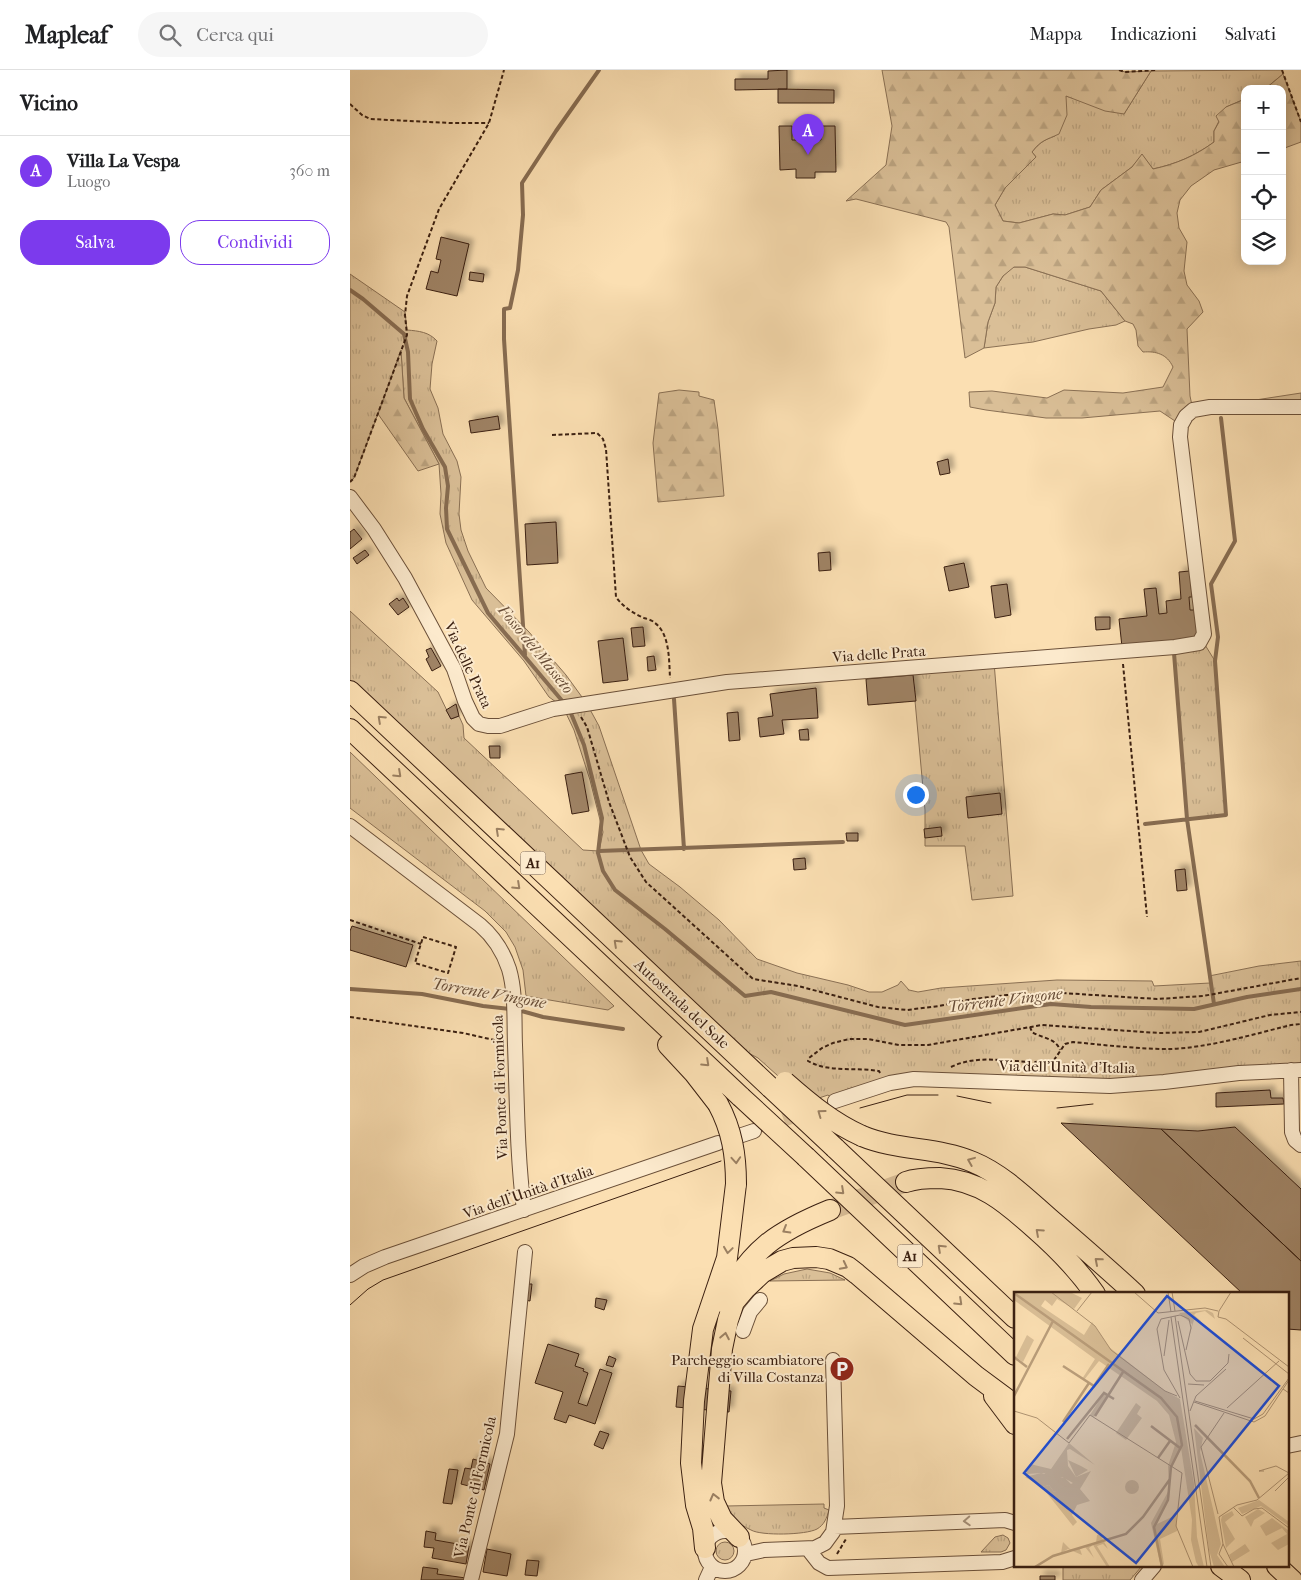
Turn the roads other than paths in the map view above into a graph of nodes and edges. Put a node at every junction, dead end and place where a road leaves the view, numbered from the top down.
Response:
1 (1301, 407) edge
2 (350, 497) edge
3 (350, 691) edge
4 (350, 729) edge
5 (350, 826) edge
6 (581, 946) junction
7 (1296, 1070) edge
8 (778, 1085) junction
9 (835, 1101) dead end
10 (1296, 1110) edge
11 (754, 1131) tunnel mouth
12 (739, 1136) dead end
13 (718, 1143) dead end
14 (1301, 1145) edge
15 (906, 1182) tunnel mouth
16 (524, 1210) junction
17 (830, 1210) tunnel mouth
18 (525, 1252) dead end
19 (350, 1275) edge
20 (1093, 1292) edge
21 (1133, 1292) edge
22 (760, 1300) dead end
23 (1014, 1317) edge
24 (743, 1331) dead end
25 (1014, 1354) edge
26 (832, 1360) dead end
27 (976, 1376) junction
28 (694, 1401) junction
29 (1014, 1404) edge
30 (1014, 1423) edge
31 (1301, 1444) edge
32 (1288, 1446) edge
33 (1014, 1523) edge
34 (834, 1527) junction
35 (743, 1544) junction
36 (705, 1548) junction
37 (808, 1549) junction
38 (1014, 1558) edge
39 (1288, 1566) edge
40 (1152, 1568) edge
41 (1224, 1568) edge
42 (1239, 1568) edge
43 (1279, 1568) edge
44 (709, 1574) edge
45 (471, 1580) edge
46 (1142, 1580) edge
47 (1240, 1580) edge
48 (1252, 1580) edge
49 (1292, 1580) edge
50 (1296, 1580) edge

1 - 2 street, Via delle Prata
8 -> 3 highway, Autostrada del Sole / A1
4 -> 6 highway, Autostrada del Sole / A1
5 - 16 street, Via Ponte di Formicola
6 -> 25 highway, Autostrada del Sole / A1, bridge
6 -> 28 highway, bridge
7 - 9 street, Via dell'Unità d'Italia
7 - 10 street
21 -> 8 highway, bridge
23 -> 8 highway, A1, bridge
10 - 14 street
11 - 12 street
13 - 16 street, Via dell'Unità d'Italia
20 -> 15 highway
16 - 19 street, Via dell'Unità d'Italia
17 -> 28 highway
18 - 45 street, Via Ponte di Formicola
22 - 24 street
26 - 34 street
27 - 29 highway
27 - 30 highway
35 -> 27 highway
28 - 36 highway
31 - 32 street
33 -> 34 street
34 - 37 street
35 - 36 street
35 - 37 street
35 - 44 street
36 - 44 street
37 - 38 street
39 - 50 highway
40 - 46 street
41 - 47 highway
42 - 48 highway
43 - 49 highway

